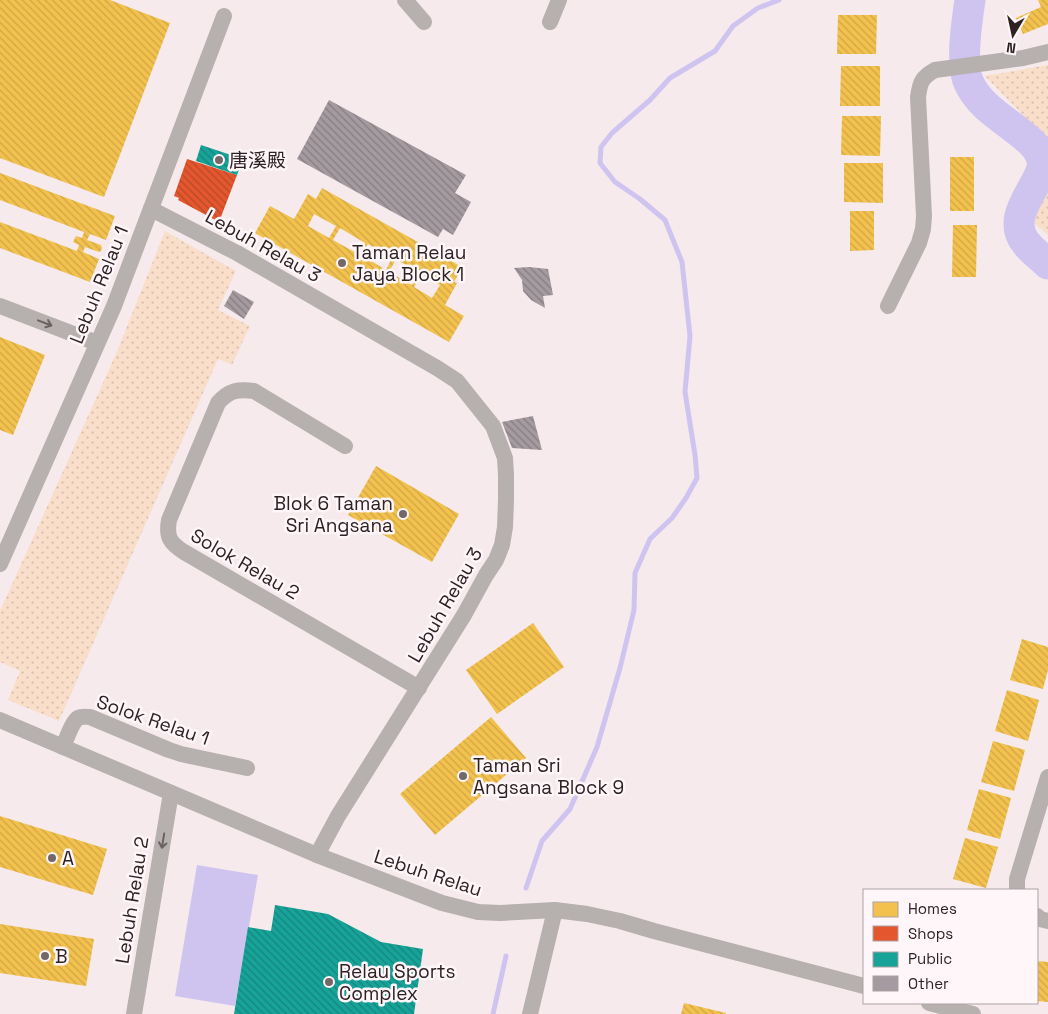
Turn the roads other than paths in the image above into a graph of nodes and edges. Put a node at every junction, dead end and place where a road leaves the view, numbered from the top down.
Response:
1 (559, 0) edge
2 (410, 2) edge
3 (224, 16) dead end
4 (424, 22) dead end
5 (550, 22) dead end
6 (1048, 52) edge
7 (151, 209) junction
8 (0, 306) edge
9 (888, 306) dead end
10 (97, 343) junction
11 (345, 446) dead end
12 (0, 564) edge
13 (419, 688) junction
14 (0, 720) edge
15 (63, 747) junction
16 (247, 768) dead end
17 (1048, 777) edge
18 (171, 793) junction
19 (317, 856) junction
20 (1017, 889) edge
21 (555, 910) junction
22 (863, 986) edge
23 (933, 1004) edge
24 (134, 1014) edge
25 (530, 1014) edge
26 (972, 1014) edge

1 - 5 street
2 - 4 street
3 - 7 street, Lebuh Relau 1
6 - 9 street
7 - 10 street, Lebuh Relau 1
7 - 13 street, Lebuh Relau 3
8 -> 10 street
10 - 12 street, Lebuh Relau 1
11 - 13 street, Solok Relau 2
13 - 19 street, Lebuh Relau 3
14 - 15 street, Lebuh Relau
15 - 16 street, Solok Relau 1
15 - 18 street, Lebuh Relau
17 - 20 street
18 - 19 street, Lebuh Relau
18 -> 24 street, Lebuh Relau 2
19 - 21 street, Lebuh Relau
21 - 22 street, Lebuh Relau
21 - 25 street
23 - 26 street

